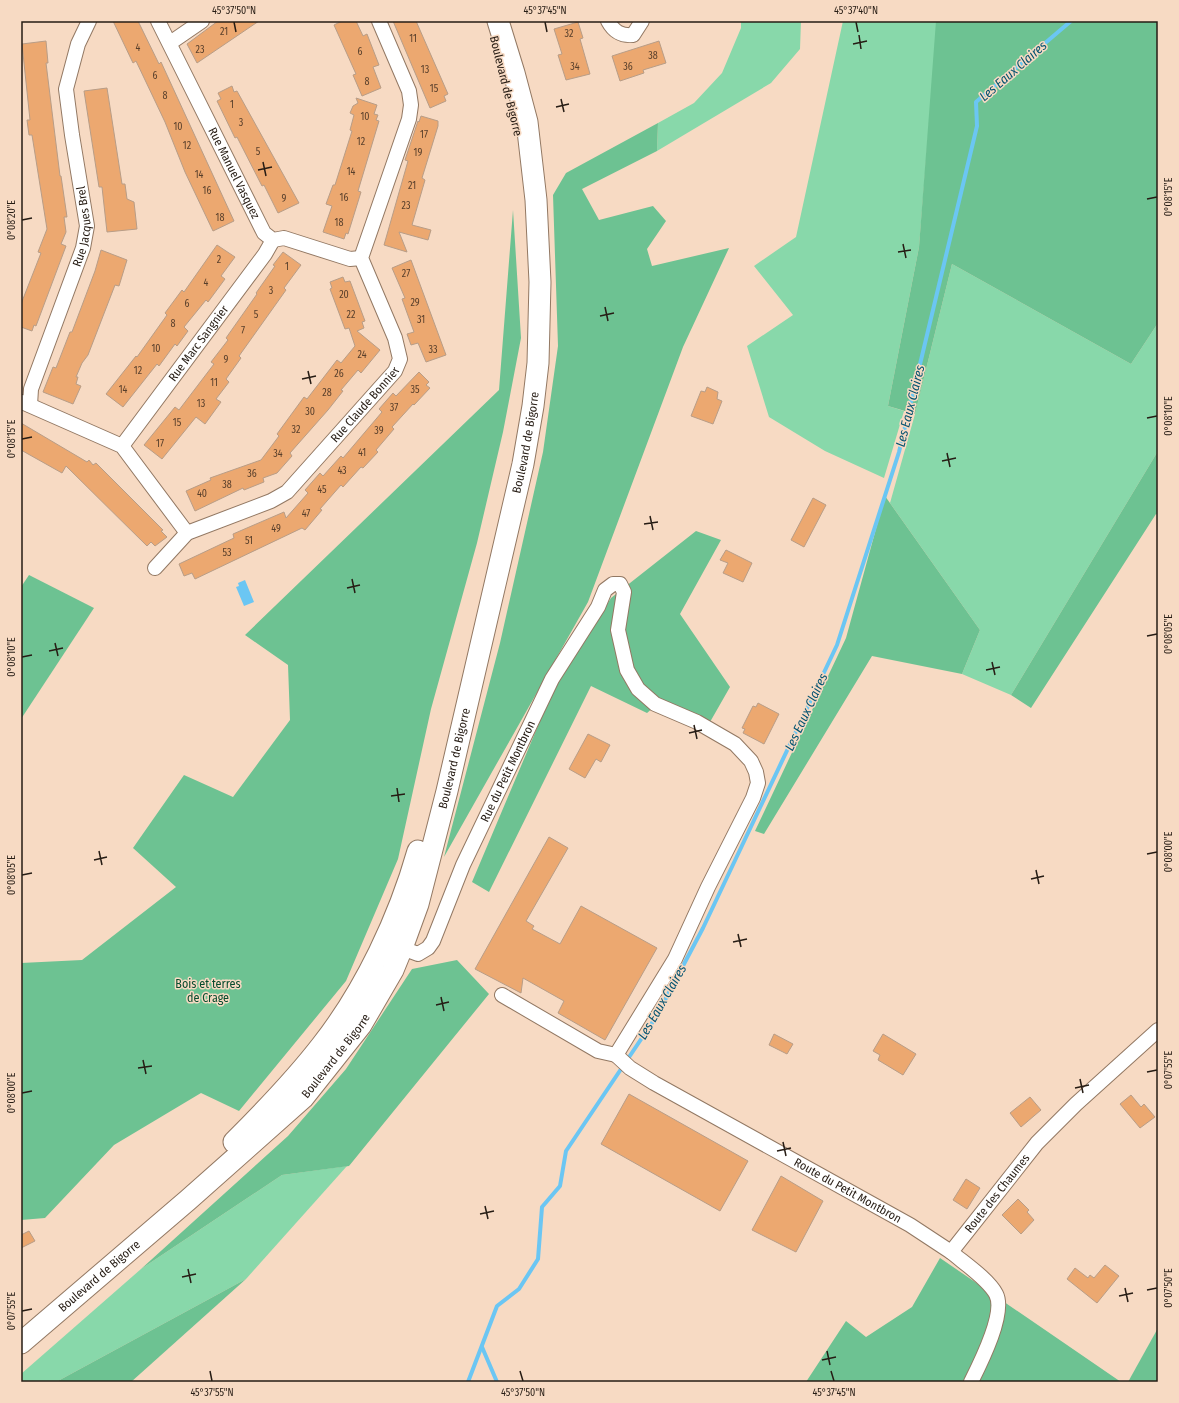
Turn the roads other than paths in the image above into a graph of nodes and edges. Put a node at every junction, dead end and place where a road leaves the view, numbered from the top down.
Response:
1 (89, 21) edge
2 (158, 21) edge
3 (202, 21) edge
4 (379, 21) edge
5 (489, 21) edge
6 (498, 21) edge
7 (608, 21) edge
8 (642, 21) edge
9 (170, 43) junction
10 (273, 240) junction
11 (361, 258) junction
12 (25, 403) edge
13 (122, 446) junction
14 (186, 533) junction
15 (155, 568) dead end
16 (402, 948) junction
17 (502, 994) dead end
18 (1158, 1030) edge
19 (622, 1061) junction
20 (951, 1252) junction
21 (21, 1328) edge
22 (21, 1343) edge
23 (971, 1382) edge

1 - 12 street, Rue Jacques Brel
2 - 9 street, Rue Manuel Vasquez
3 - 9 street
4 - 11 street
5 - 21 main road, Boulevard de Bigorre
6 - 16 main road, Boulevard de Bigorre
7 - 8 street
9 - 10 street, Rue Manuel Vasquez
10 - 11 street
10 - 13 street, Rue Marc Sangnier
11 - 14 street, Rue Claude Bonnier
12 - 13 street
13 - 14 street
14 - 15 street, Rue Claude Bonnier
16 - 19 street, Rue du Petit Montbron
16 - 22 main road, Boulevard de Bigorre
17 - 19 street, Route du Petit Montbron
18 - 20 street, Route des Chaumes
19 - 20 street, Route du Petit Montbron
20 - 23 street

